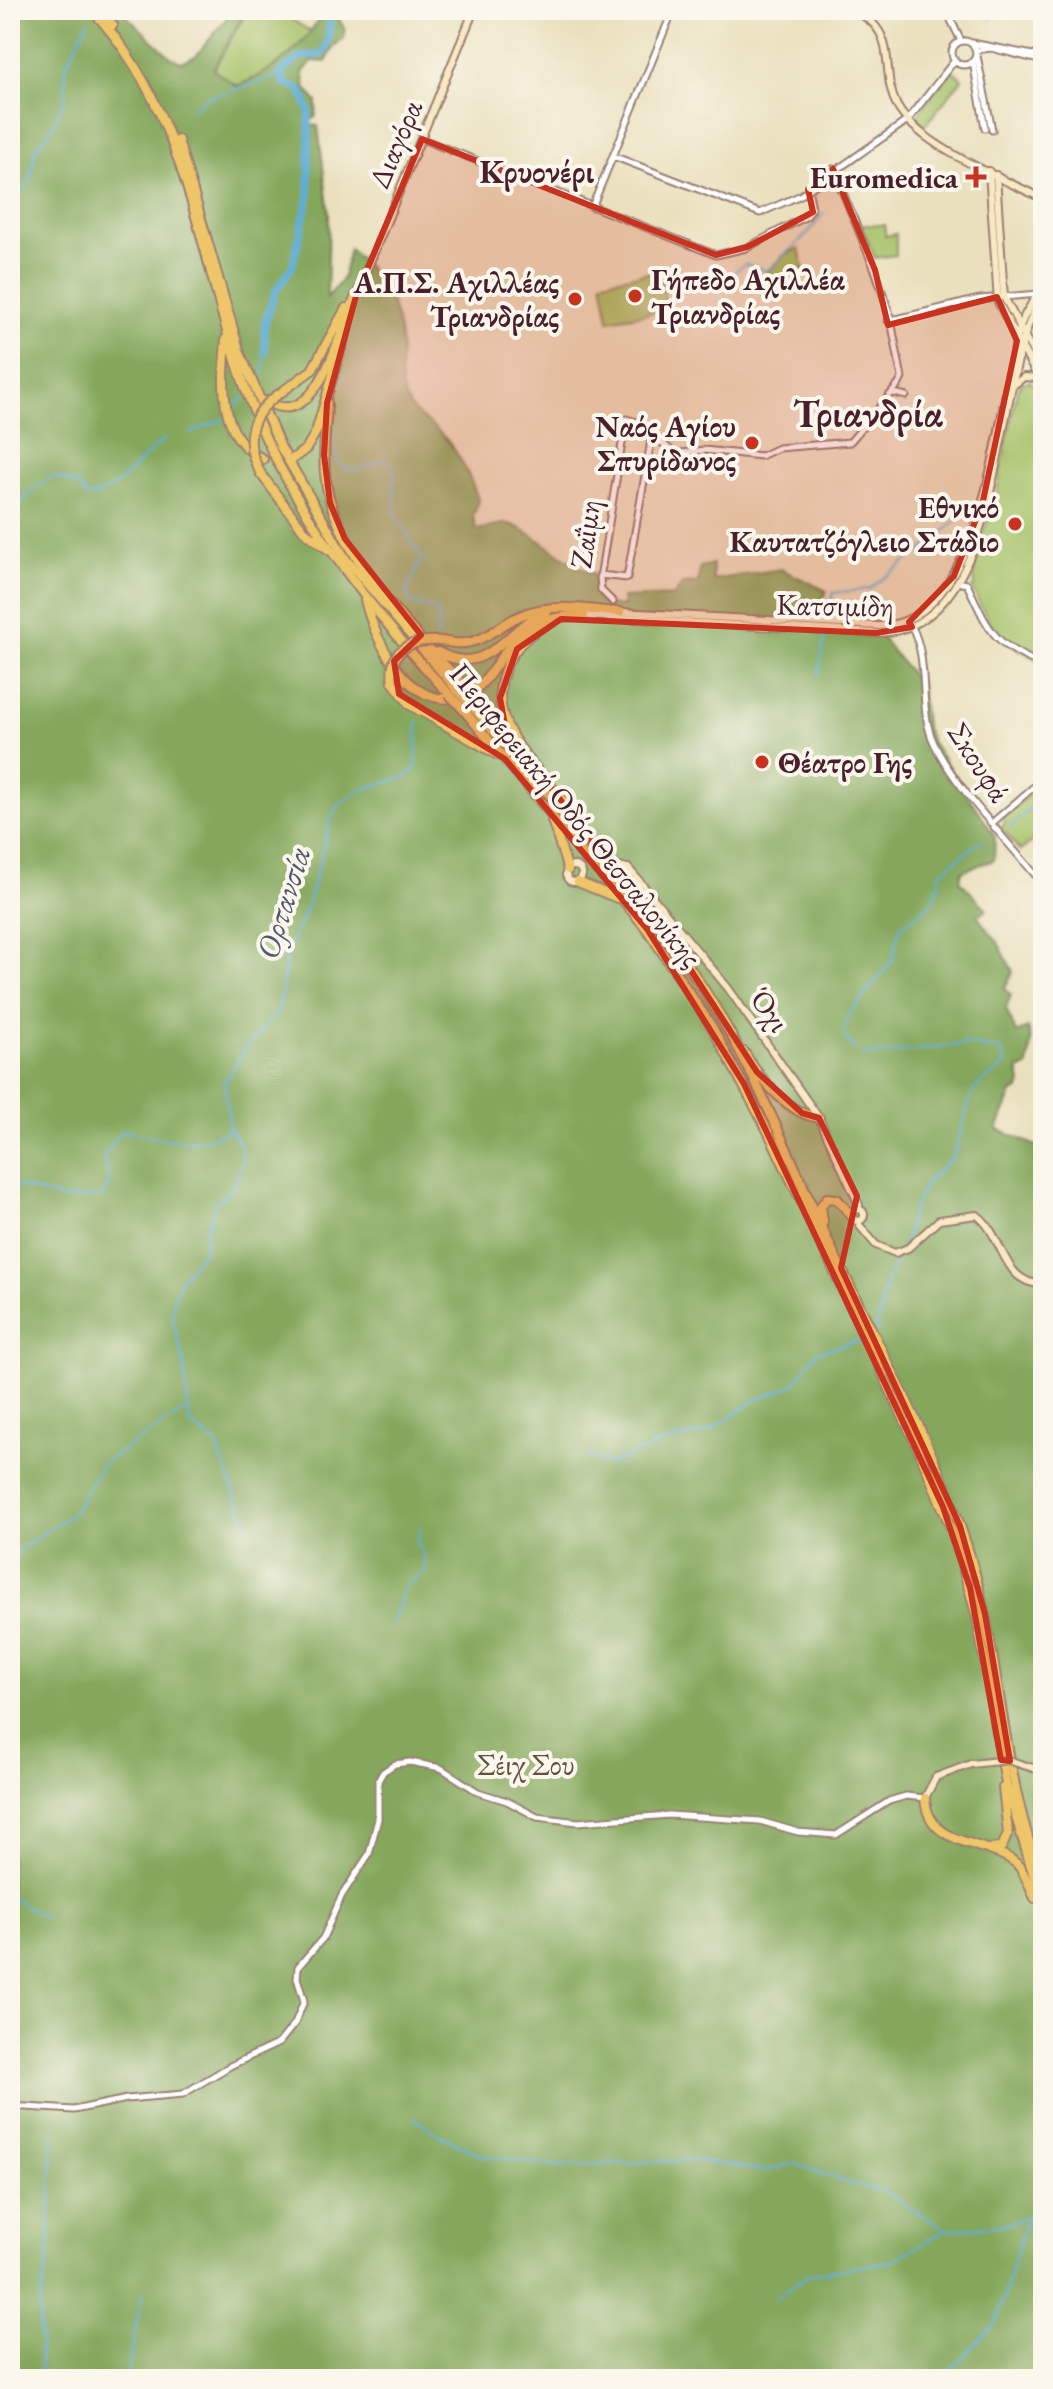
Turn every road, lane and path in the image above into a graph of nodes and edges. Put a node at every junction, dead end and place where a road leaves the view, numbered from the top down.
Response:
1 (92, 10) edge
2 (100, 10) edge
3 (474, 10) edge
4 (673, 10) edge
5 (852, 10) edge
6 (946, 10) edge
7 (961, 41) junction
8 (972, 43) junction
9 (1042, 48) edge
10 (976, 52) junction
11 (1041, 58) edge
12 (955, 60) junction
13 (973, 62) junction
14 (908, 120) junction
15 (422, 139) junction
16 (613, 156) junction
17 (833, 169) junction
18 (992, 173) junction
19 (808, 189) junction
20 (1043, 199) edge
21 (592, 207) junction
22 (1043, 287) edge
23 (1040, 295) edge
24 (356, 296) junction
25 (1001, 297) junction
26 (884, 299) junction
27 (351, 306) junction
28 (888, 309) junction
29 (901, 320) junction
30 (890, 322) junction
31 (893, 331) junction
32 (1020, 331) junction
33 (227, 333) junction
34 (1021, 343) junction
35 (895, 345) junction
36 (1043, 371) edge
37 (250, 382) junction
38 (1041, 384) edge
39 (1012, 387) junction
40 (893, 393) junction
41 (906, 396) dead end
42 (255, 397) junction
43 (327, 403) junction
44 (652, 435) junction
45 (666, 448) junction
46 (648, 452) junction
47 (263, 459) dead end
48 (291, 460) dead end
49 (321, 518) junction
50 (331, 551) junction
51 (357, 559) junction
52 (600, 575) junction
53 (957, 582) junction
54 (364, 594) junction
55 (613, 602) dead end
56 (620, 612) joint
57 (582, 613) junction
58 (921, 621) junction
59 (910, 624) junction
60 (825, 627) junction
61 (429, 645) junction
62 (919, 646) junction
63 (1043, 665) edge
64 (457, 690) junction
65 (469, 704) junction
66 (521, 749) junction
67 (505, 759) junction
68 (1043, 779) edge
69 (549, 812) junction
70 (992, 823) junction
71 (583, 834) junction
72 (614, 866) dead end
73 (568, 870) junction
74 (585, 874) junction
75 (1043, 884) edge
76 (624, 903) junction
77 (704, 991) junction
78 (819, 1118) junction
79 (858, 1215) junction
80 (827, 1238) junction
81 (1043, 1284) edge
82 (860, 1316) junction
83 (875, 1349) junction
84 (1002, 1763) junction
85 (1040, 1771) edge
86 (925, 1798) junction
87 (977, 1847) junction
88 (1041, 1873) edge
89 (1043, 1882) edge
90 (1043, 1907) edge
91 (10, 2106) edge

1 - 33 highway, Περιφερειακή Οδός Θεσσαλονίκης
2 - 37 highway, Περιφερειακή Οδός Θεσσαλονίκης
3 - 15 main road, Διαγόρα
4 - 16 street
5 - 14 main road
6 - 7 street
7 - 8 street
7 - 12 street
8 - 10 street
8 - 11 street
9 - 11 street
10 - 11 street
10 - 13 street
10 - 13 street
12 - 13 street
12 - 14 street
14 - 17 street
14 - 18 main road
15 - 21 street
15 - 24 main road, Διαγόρα
16 - 19 street
16 - 21 street
17 - 19 street
17 - 26 street
18 - 20 main road
18 - 25 main road
19 - 21 street
22 - 23 main road, Κατσιμίδη
23 - 25 street
23 - 32 main road, Κατσιμίδη
23 - 34 main road, Κατσιμίδη
24 - 27 highway
24 - 43 highway
25 - 29 street
25 - 32 main road
25 - 34 main road
26 - 28 street
26 - 30 street
27 - 42 highway
27 - 50 highway, bridge
28 - 29 street
28 - 30 street
29 - 30 street
29 - 31 street
30 - 31 street
30 - 35 street
31 - 35 street
32 - 34 main road, Κατσιμίδη
33 - 37 highway, Περιφερειακή Οδός Θεσσαλονίκης
33 - 47 highway
34 - 36 main road
34 - 38 main road
34 - 39 main road, Κατσιμίδη
34 - 59 main road, Κατσιμίδη
35 - 40 street
37 - 42 highway, Περιφερειακή Οδός Θεσσαλονίκης
38 - 39 main road
39 - 53 main road, Κατσιμίδη
40 - 41 street
40 - 45 street
42 - 49 highway, Περιφερειακή Οδός Θεσσαλονίκης
42 - 50 highway, Περιφερειακή Οδός Θεσσαλονίκης
43 - 48 highway
43 - 51 highway
44 - 45 street
44 - 46 street
44 - 52 street, Ζαΐμη
45 - 46 street
46 - 52 street
49 - 51 highway
49 - 64 highway, Περιφερειακή Οδός Θεσσαλονίκης
50 - 54 highway, Περιφερειακή Οδός Θεσσαλονίκης
51 - 61 highway
52 - 55 street, Ζαΐμη
53 - 58 main road, Κατσιμίδη
53 - 63 street
54 - 57 highway
54 - 64 highway, Περιφερειακή Οδός Θεσσαλονίκης
56 - 57 highway
56 - 60 main road, Κατσιμίδη
57 - 60 main road, Κατσιμίδη
57 - 61 highway
57 - 66 highway
57 - 67 highway, bridge
58 - 59 main road, Κατσιμίδη
58 - 62 street, Σκουφά
59 - 60 main road, Κατσιμίδη
59 - 62 street, Σκουφά
61 - 64 highway
62 - 70 street, Σκουφά
64 - 65 highway, Περιφερειακή Οδός Θεσσαλονίκης, bridge
64 - 65 highway, bridge
65 - 66 highway
65 - 67 highway, Περιφερειακή Οδός Θεσσαλονίκης
65 - 71 highway, Περιφερειακή Οδός Θεσσαλονίκης
66 - 71 highway
67 - 69 highway, Περιφερειακή Οδός Θεσσαλονίκης
68 - 70 street
69 - 73 highway
69 - 76 highway, Περιφερειακή Οδός Θεσσαλονίκης
70 - 75 street, Σκουφά
71 - 77 highway, Περιφερειακή Οδός Θεσσαλονίκης
72 - 78 main road, Όχι
73 - 74 main road
73 - 74 main road
74 - 76 highway
76 - 82 highway, Περιφερειακή Οδός Θεσσαλονίκης
77 - 78 highway
77 - 80 highway, Περιφερειακή Οδός Θεσσαλονίκης
78 - 79 main road, Όχι
79 - 80 highway
79 - 81 main road, Όχι
80 - 82 highway, Περιφερειακή Οδός Θεσσαλονίκης
82 - 83 highway, Περιφερειακή Οδός Θεσσαλονίκης
83 - 84 highway, Περιφερειακή Οδός Θεσσαλονίκης
83 - 88 highway, Περιφερειακή Οδός Θεσσαλονίκης
84 - 87 highway
84 - 90 highway, Περιφερειακή Οδός Θεσσαλονίκης
85 - 86 main road, bridge
86 - 87 highway
86 - 91 street
87 - 90 highway
88 - 89 highway, Περιφερειακή Οδός Θεσσαλονίκης

